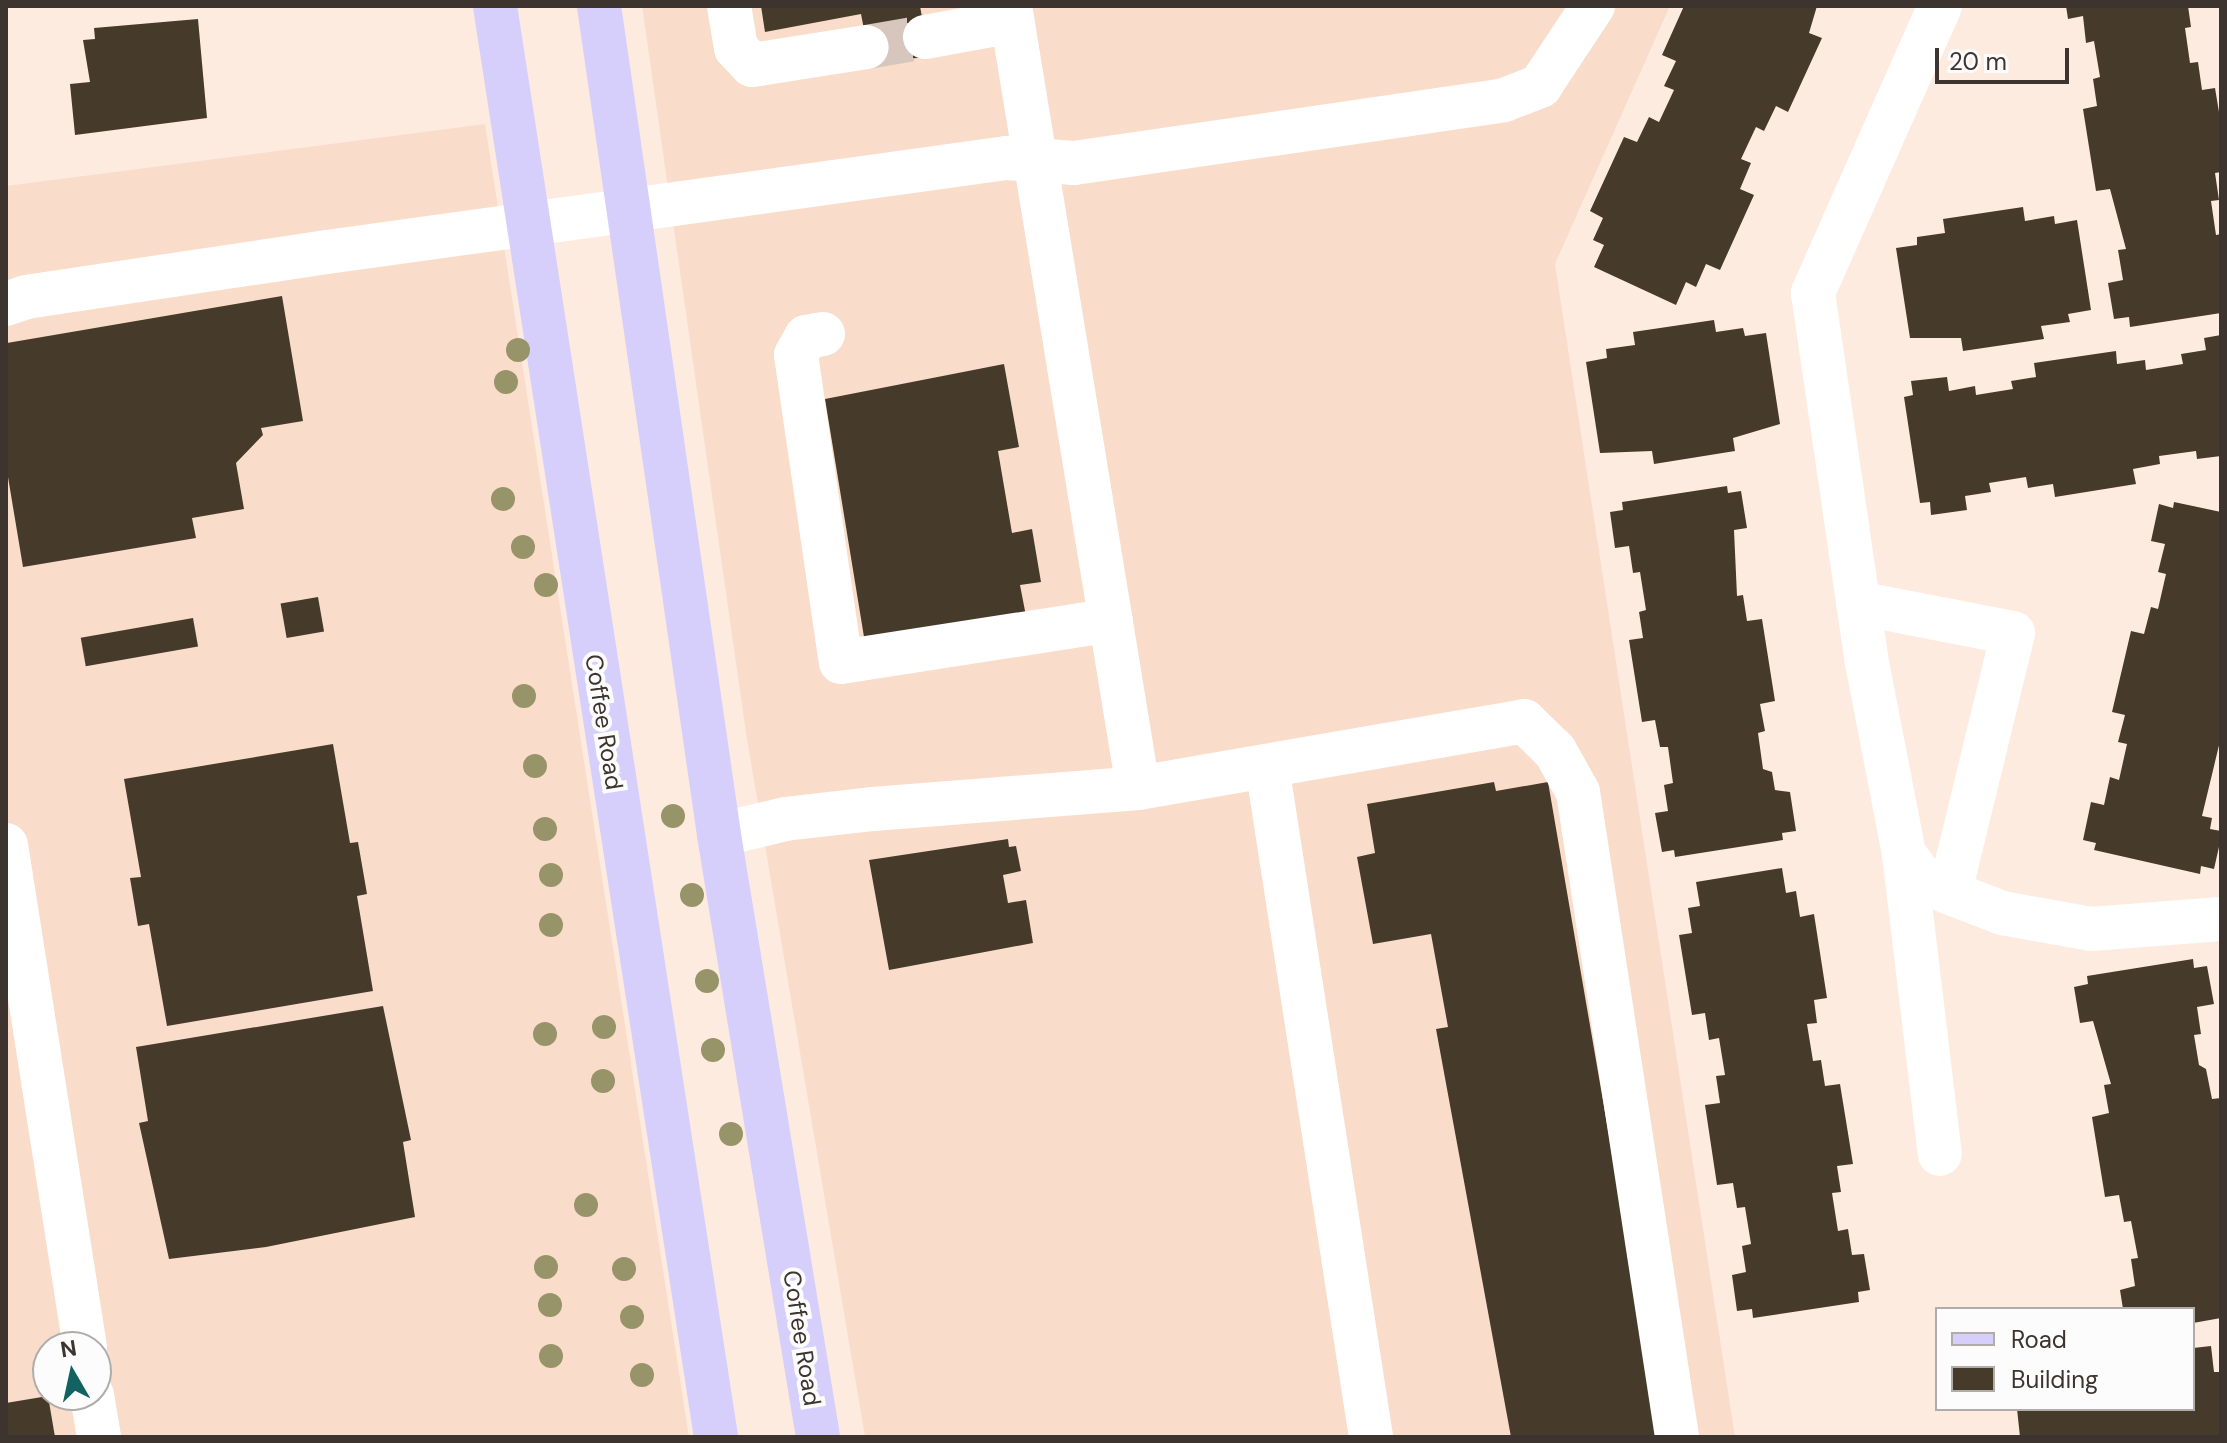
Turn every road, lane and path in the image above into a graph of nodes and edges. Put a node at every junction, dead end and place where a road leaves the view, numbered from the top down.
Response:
1 (495, 6) edge
2 (599, 6) edge
3 (729, 6) edge
4 (1593, 6) edge
5 (1940, 6) edge
6 (1012, 14) edge
7 (925, 37) tunnel mouth
8 (867, 47) tunnel mouth
9 (1035, 161) junction
10 (631, 213) junction
11 (529, 224) junction
12 (6, 304) edge
13 (823, 334) dead end
14 (1858, 603) junction
15 (1111, 620) junction
16 (1267, 766) junction
17 (1138, 788) junction
18 (719, 835) junction
19 (6, 845) edge
20 (1904, 854) junction
21 (1950, 892) junction
22 (2221, 919) edge
23 (1940, 1154) dead end
24 (82, 1331) edge
25 (95, 1411) edge
26 (99, 1437) edge
27 (716, 1437) edge
28 (818, 1437) edge
29 (1371, 1437) edge
30 (1677, 1437) edge

1 - 11 main road, Coffee Road
2 - 10 main road, Coffee Road
3 - 8 lane
4 - 9 lane
5 - 14 lane
6 - 7 lane
6 - 9 lane
9 - 10 lane
9 - 15 lane
10 - 11 lane
10 - 18 main road, Coffee Road
11 - 12 lane
11 - 27 main road, Coffee Road
13 - 15 lane
14 - 20 lane
14 - 21 lane
15 - 17 lane
16 - 17 lane
16 - 29 lane
16 - 30 lane
17 - 18 lane
18 - 28 main road, Coffee Road
19 - 24 lane
20 - 21 lane
20 - 23 lane
21 - 22 lane
25 - 26 lane

